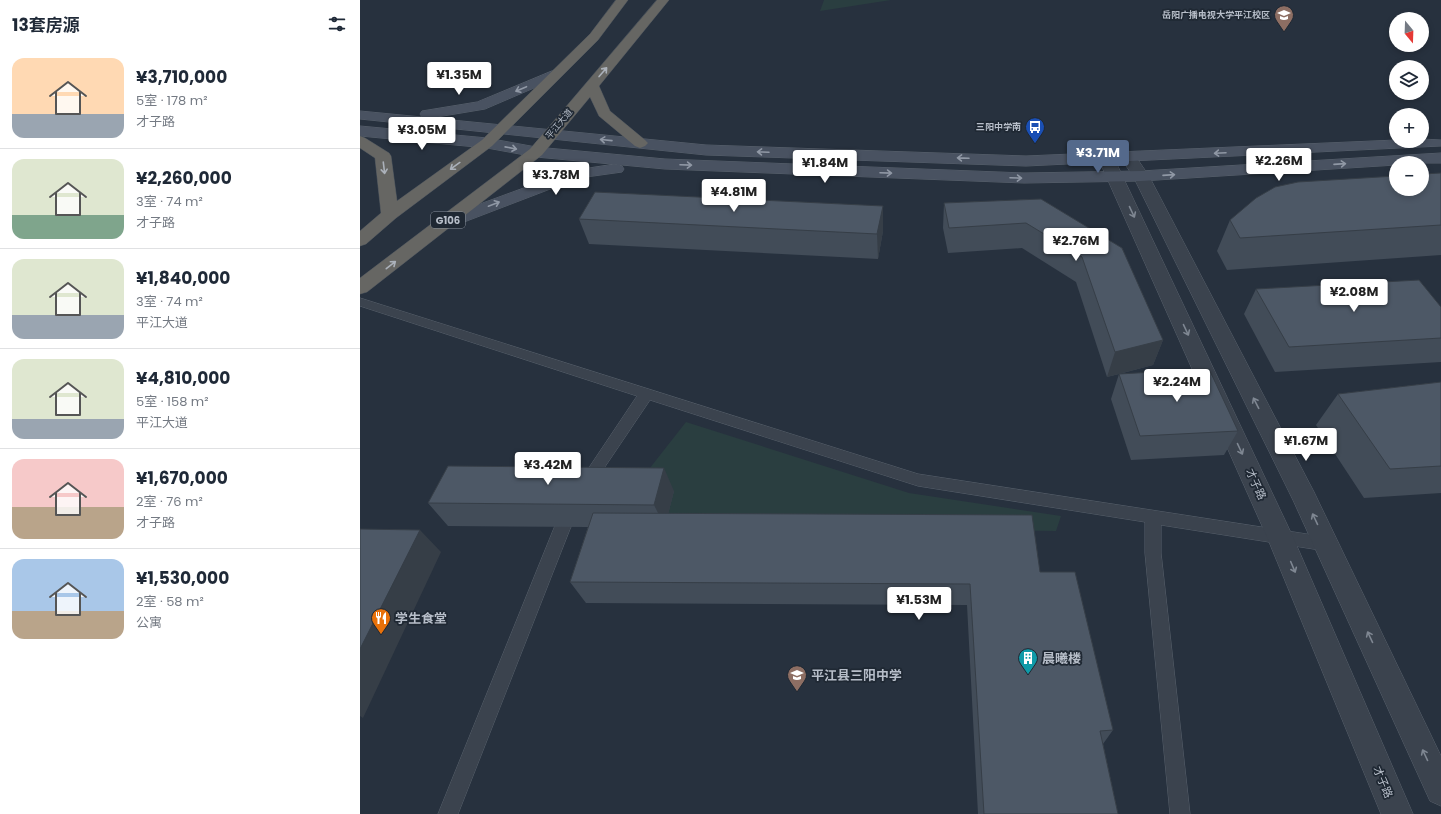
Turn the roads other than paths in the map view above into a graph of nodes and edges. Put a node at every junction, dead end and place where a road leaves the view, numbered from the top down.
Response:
1 (622, 0) edge
2 (663, 0) edge
3 (557, 73) junction
4 (592, 86) junction
5 (360, 115) edge
6 (499, 130) junction
7 (360, 131) edge
8 (550, 134) junction
9 (360, 141) edge
10 (487, 143) junction
11 (640, 143) junction
12 (1441, 143) edge
13 (536, 152) junction
14 (1441, 158) edge
15 (665, 164) junction
16 (1117, 164) junction
17 (1141, 176) junction
18 (390, 214) junction
19 (445, 223) junction
20 (360, 240) edge
21 (360, 288) edge
22 (360, 302) edge
23 (646, 394) junction
24 (1153, 517) junction
25 (1280, 537) junction
26 (1326, 544) junction
27 (1441, 790) edge
28 (448, 814) edge
29 (1180, 814) edge
30 (1397, 814) edge

1 - 3 highway
4 -> 2 highway, 平江大道 / G106
3 -> 5 main road
3 - 6 highway
4 - 8 highway, 平江大道 / G106
4 - 11 highway
5 - 6 main road
6 - 8 main road
6 - 10 highway
7 - 10 main road
11 -> 8 main road
8 - 13 highway, 平江大道 / G106
9 -> 18 highway
10 -> 13 main road
10 -> 18 highway
16 -> 11 main road
12 -> 16 main road
13 - 15 main road
13 - 19 highway, 平江大道 / G106
17 -> 14 main road
15 -> 16 main road
19 -> 15 main road
16 - 17 street
16 -> 25 street, 才子路
26 -> 17 street
18 - 20 highway
21 -> 19 highway, 平江大道 / G106
22 - 23 lane
23 - 24 lane
23 - 28 lane
24 - 25 lane
24 - 29 lane
25 - 26 lane
25 -> 30 street, 才子路
27 -> 26 street

